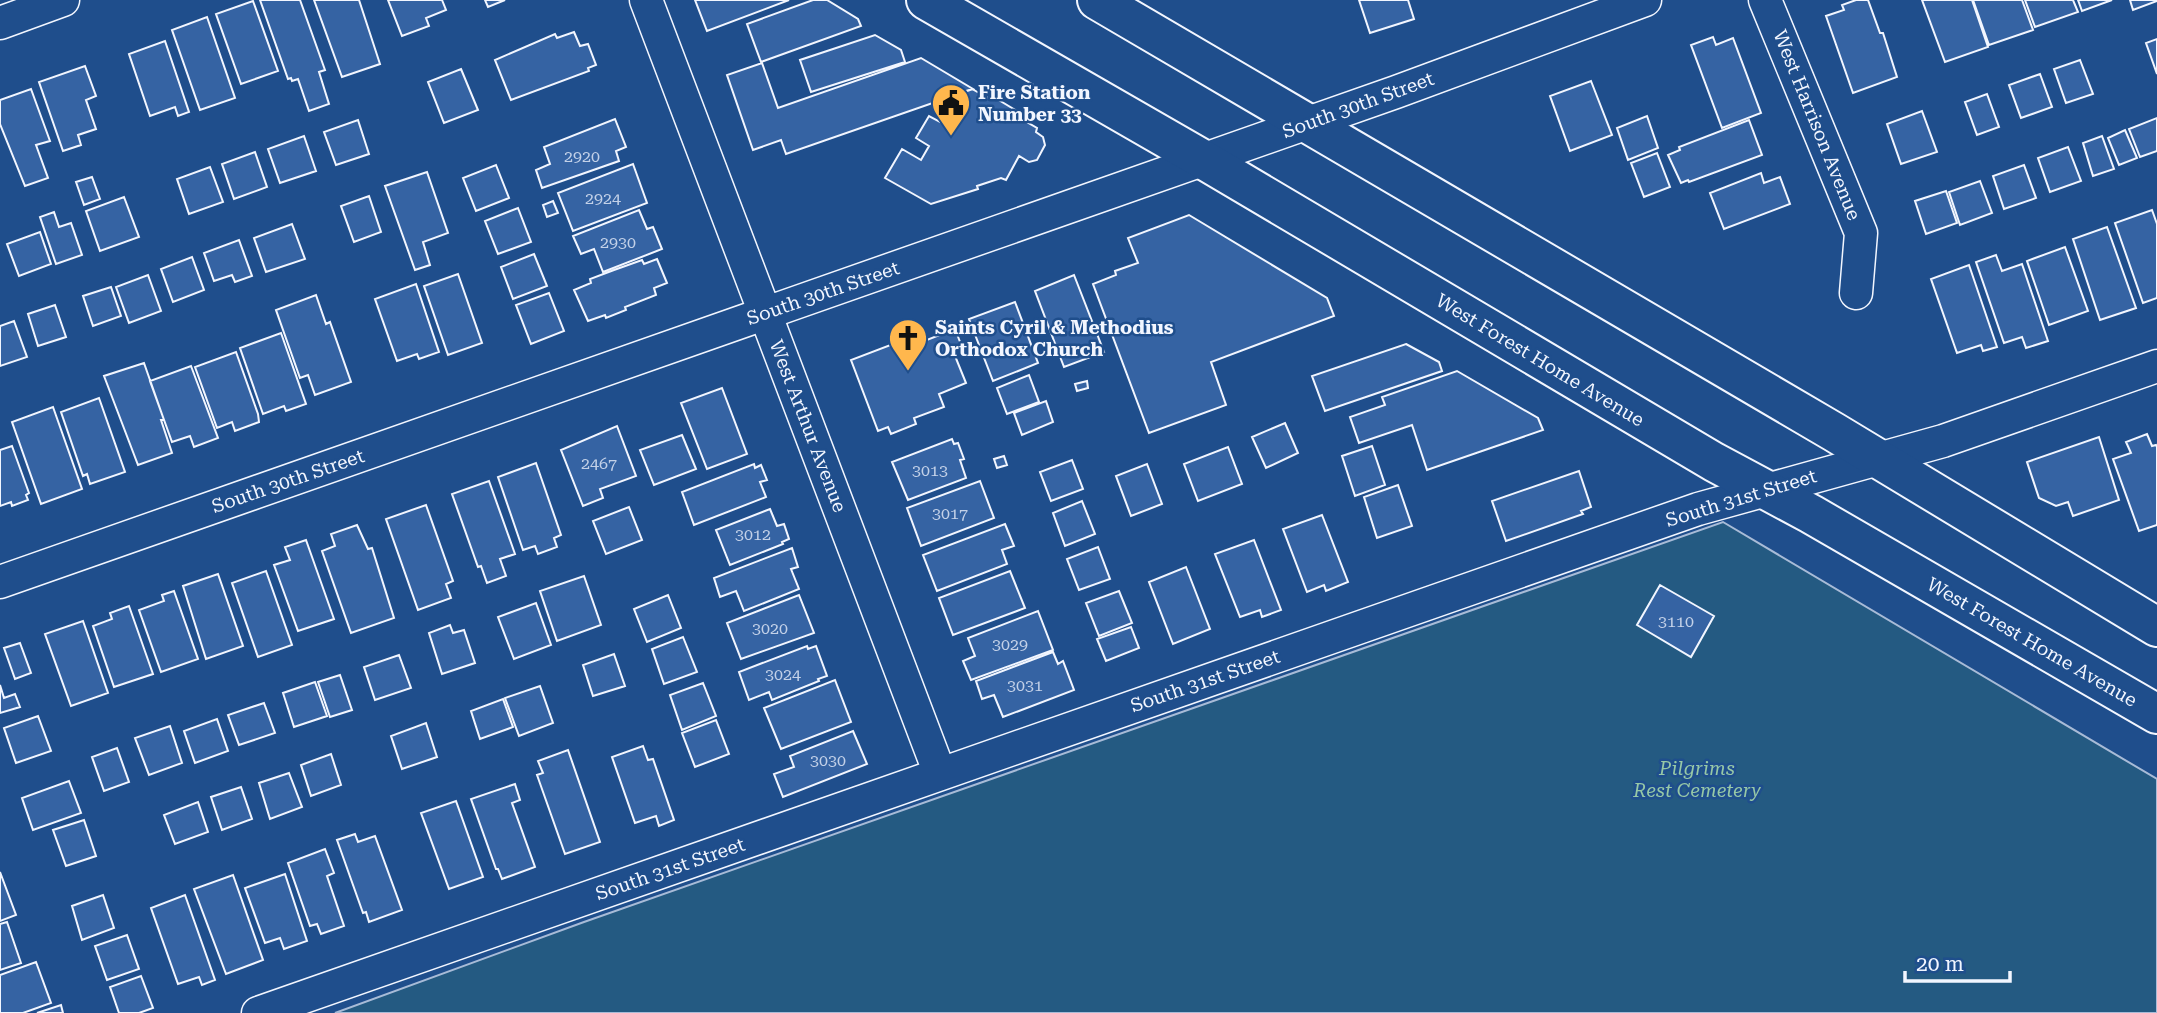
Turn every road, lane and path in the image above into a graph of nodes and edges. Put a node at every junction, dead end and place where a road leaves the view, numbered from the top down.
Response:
1 (64, 0) edge
2 (646, 0) edge
3 (926, 0) edge
4 (1097, 0) edge
5 (1645, 0) edge
6 (1765, 0) edge
7 (0, 23) edge
8 (1308, 123) junction
9 (1204, 160) junction
10 (1856, 293) dead end
11 (764, 314) junction
12 (2157, 366) edge
13 (1876, 459) junction
14 (1764, 489) junction
15 (0, 582) edge
16 (2157, 627) edge
17 (2157, 714) edge
18 (940, 774) junction
19 (258, 1013) edge

1 - 7 street
2 - 11 street, West Arthur Avenue
3 - 9 main road, West Forest Home Avenue
4 - 8 main road
5 - 8 street, South 30th Street
6 - 10 street, West Harrison Avenue
8 - 9 street, South 30th Street
8 - 13 main road
9 - 11 street, South 30th Street
9 - 14 main road, West Forest Home Avenue
11 - 15 street, South 30th Street
11 - 18 street, West Arthur Avenue
12 - 13 street, South 31st Street
13 - 14 street, South 31st Street
13 - 16 main road
14 - 17 main road, West Forest Home Avenue
14 - 18 street, South 31st Street
18 - 19 street, South 31st Street

